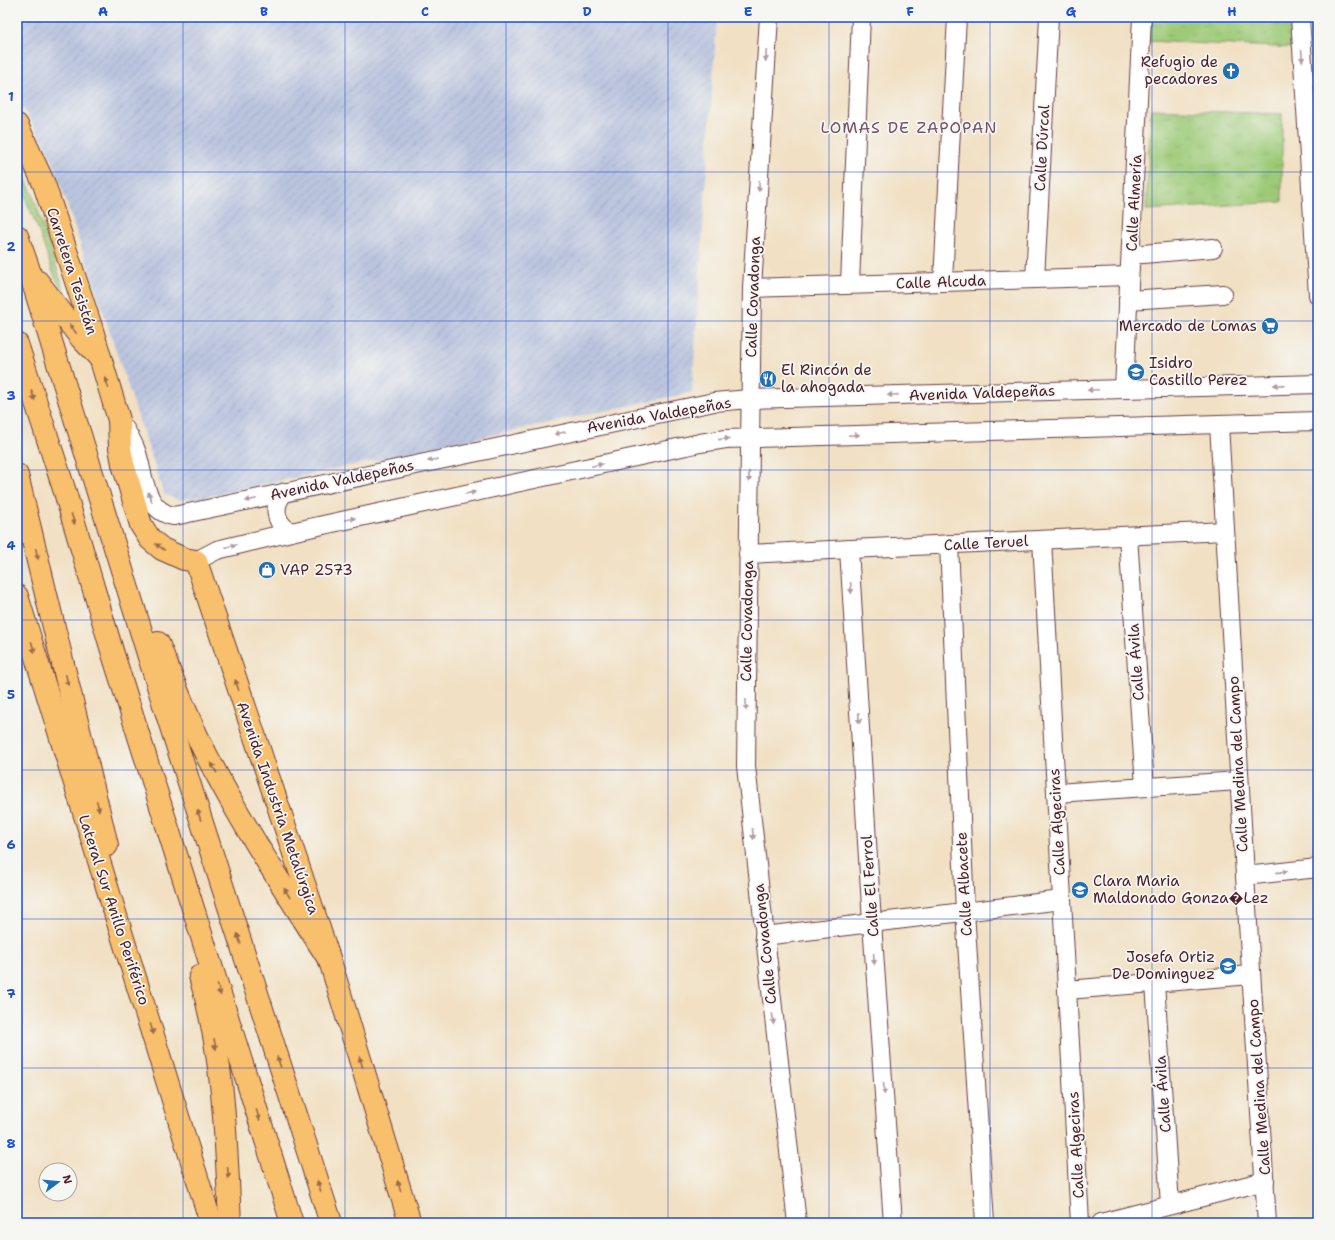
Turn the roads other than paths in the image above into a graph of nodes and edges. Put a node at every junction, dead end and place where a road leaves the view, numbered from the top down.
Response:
1 (769, 17) edge
2 (861, 17) edge
3 (957, 17) edge
4 (1049, 17) edge
5 (1142, 17) edge
6 (1300, 17) edge
7 (17, 125) edge
8 (17, 236) edge
9 (1213, 248) dead end
10 (1131, 255) junction
11 (28, 267) junction
12 (1129, 276) junction
13 (1035, 279) junction
14 (943, 282) junction
15 (850, 284) junction
16 (752, 288) junction
17 (1223, 294) dead end
18 (1318, 296) edge
19 (1128, 300) junction
20 (17, 344) edge
21 (100, 357) junction
22 (1318, 384) edge
23 (1124, 389) junction
24 (750, 399) junction
25 (119, 420) junction
26 (1318, 421) edge
27 (1219, 424) junction
28 (750, 438) junction
29 (17, 475) edge
30 (285, 492) junction
31 (1225, 531) junction
32 (291, 532) junction
33 (1128, 536) junction
34 (1042, 540) junction
35 (949, 544) junction
36 (114, 547) junction
37 (849, 549) junction
38 (748, 554) junction
39 (196, 561) junction
40 (17, 596) edge
41 (113, 654) junction
42 (1239, 781) junction
43 (1145, 787) junction
44 (1056, 793) junction
45 (1318, 868) edge
46 (1245, 876) junction
47 (111, 898) junction
48 (1062, 900) junction
49 (965, 911) junction
50 (872, 923) junction
51 (764, 936) junction
52 (330, 961) junction
53 (1251, 975) junction
54 (1155, 983) junction
55 (1067, 990) junction
56 (1265, 1181) junction
57 (1170, 1205) junction
58 (211, 1223) edge
59 (230, 1223) edge
60 (292, 1223) edge
61 (331, 1223) edge
62 (410, 1223) edge
63 (797, 1223) edge
64 (893, 1223) edge
65 (985, 1223) edge
66 (1080, 1223) edge
67 (1101, 1223) edge
68 (1267, 1223) edge

1 -> 16 street, Calle Covadonga
2 - 15 street
3 - 14 street
4 - 13 street, Calle Dúrcal
5 - 10 street, Calle Almería
6 -> 18 street
7 - 21 main road, Carretera Tesistán
8 - 11 main road
9 - 10 street
10 - 12 street, Calle Almería
21 -> 11 main road
11 - 36 main road
12 - 13 street, Calle Alcuda
12 - 19 street, Calle Almería
13 - 14 street, Calle Alcuda
14 - 15 street, Calle Alcuda
15 - 16 street, Calle Alcuda
16 - 24 street, Calle Covadonga
17 - 19 street
19 - 23 street, Calle Almería
20 -> 41 main road
25 -> 21 main road, Carretera Tesistán
22 -> 23 street, Avenida Valdepeñas
23 -> 24 street, Avenida Valdepeñas
24 - 28 street, Calle Covadonga
24 -> 30 street, Avenida Valdepeñas
30 -> 25 street, Avenida Valdepeñas
39 -> 25 main road
26 - 27 street
28 -> 27 street
27 - 31 street, Calle Medina del Campo
32 -> 28 street
28 -> 38 street, Calle Covadonga
29 -> 47 main road
30 - 32 street
31 - 33 street, Calle Teruel
31 - 42 street, Calle Medina del Campo
39 -> 32 street
33 - 34 street, Calle Teruel
33 - 43 street, Calle Ávila
34 - 35 street, Calle Teruel
34 - 44 street, Calle Algeciras
35 - 37 street, Calle Teruel
35 - 49 street, Calle Albacete
52 -> 36 main road
61 -> 36 main road
37 - 38 street, Calle Teruel
37 -> 50 street, Calle El Ferrol
38 -> 51 street, Calle Covadonga
52 -> 39 main road, Avenida Industria Metalúrgica
40 -> 47 main road, Lateral Sur Anillo Periférico
41 -> 59 main road
41 -> 60 main road
42 - 43 street
42 - 46 street, Calle Medina del Campo
43 - 44 street
44 - 48 street, Calle Algeciras
46 -> 45 street
46 - 53 street, Calle Medina del Campo
47 -> 58 main road, Lateral Sur Anillo Periférico
48 - 49 street
48 - 55 street, Calle Algeciras
49 - 50 street
49 - 65 street, Calle Albacete
50 - 51 street
50 -> 64 street, Calle El Ferrol
51 -> 63 street, Calle Covadonga
62 -> 52 main road, Avenida Industria Metalúrgica
53 - 54 street
53 - 56 street, Calle Medina del Campo
54 - 55 street
54 - 57 street, Calle Ávila
55 - 66 street, Calle Algeciras
56 - 57 street
56 - 68 street, Calle Medina del Campo
57 - 67 street

